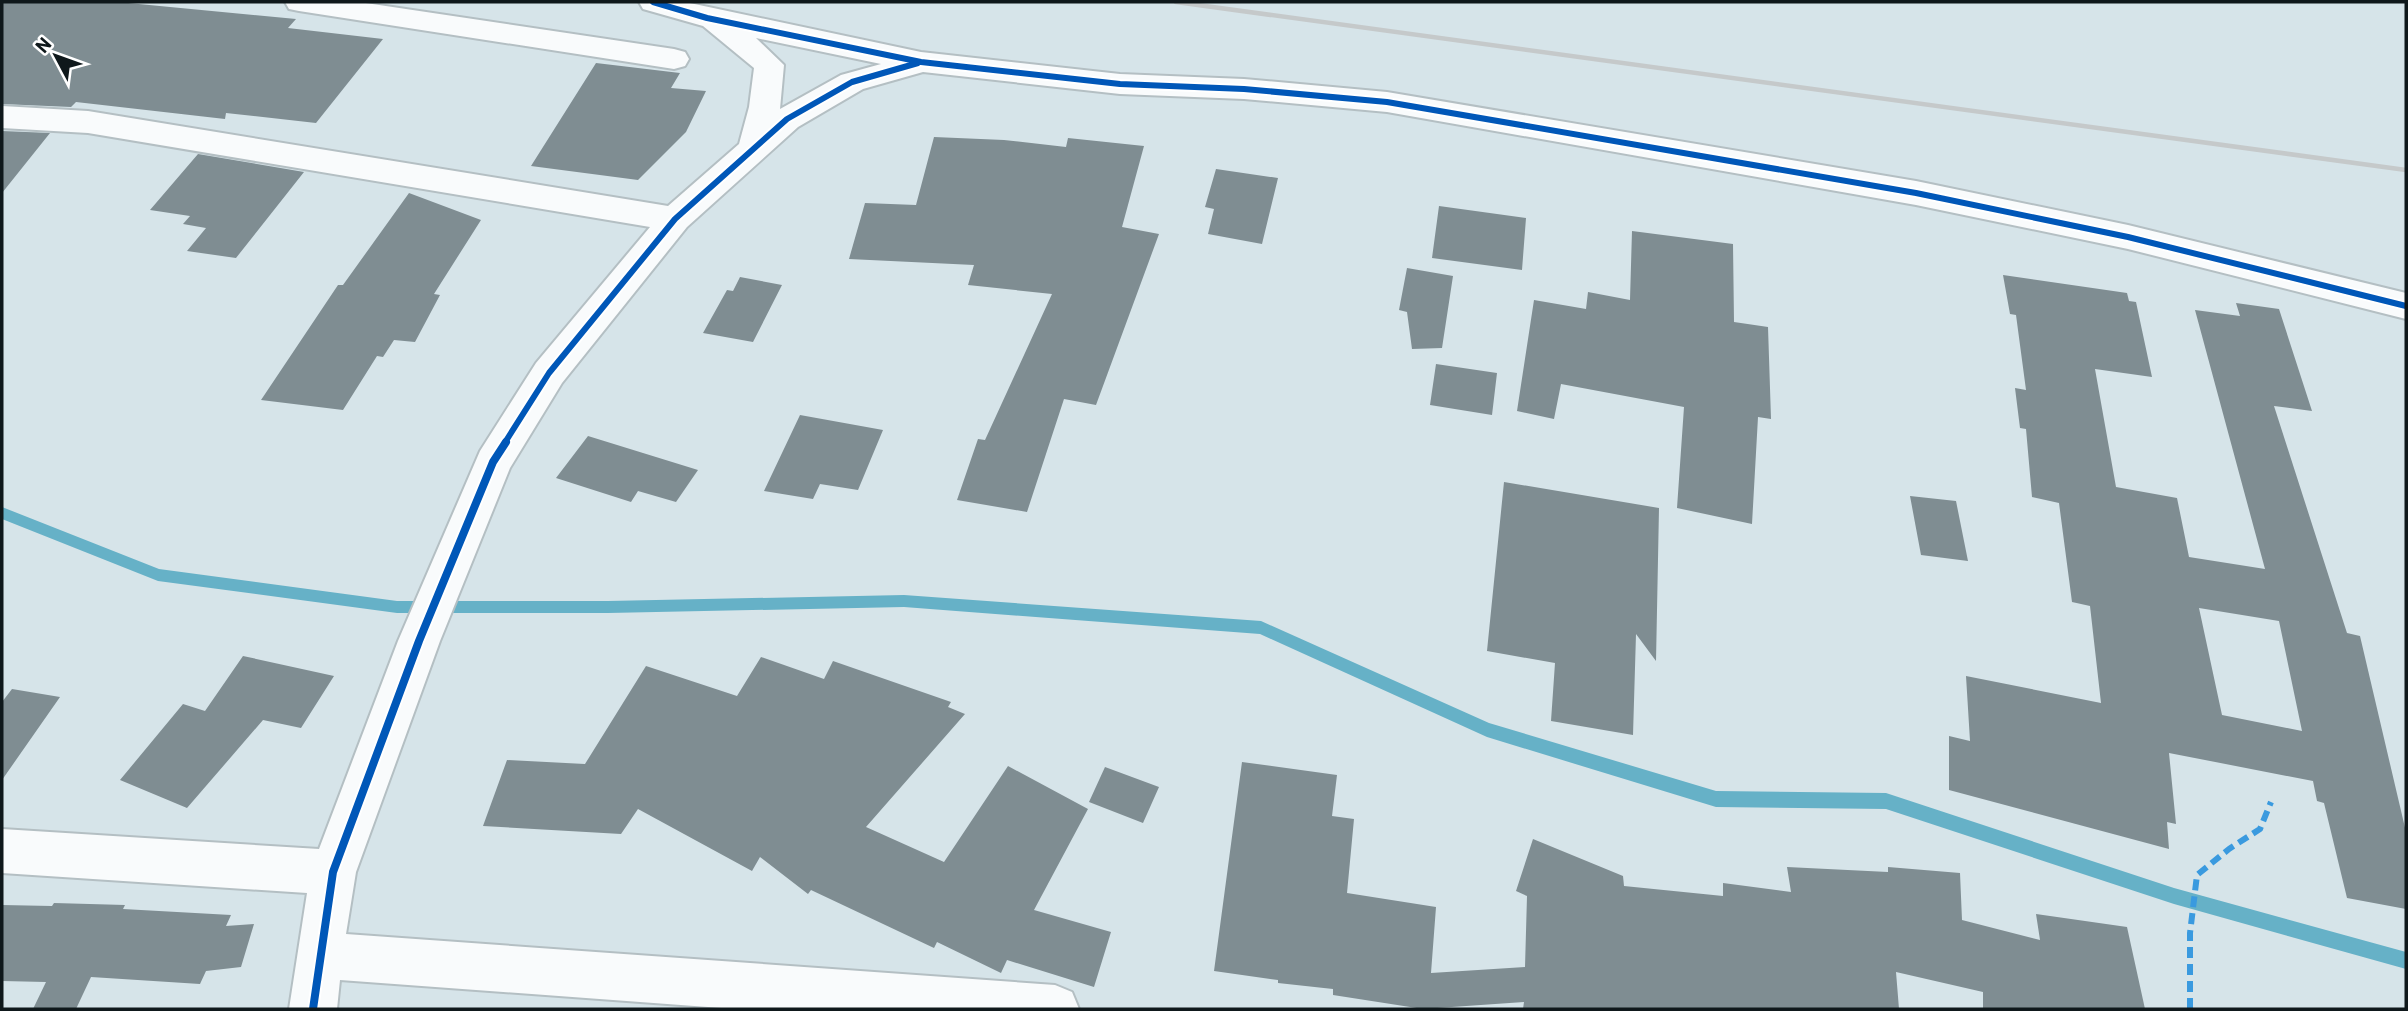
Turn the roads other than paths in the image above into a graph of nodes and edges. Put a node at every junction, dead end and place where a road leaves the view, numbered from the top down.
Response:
1 (299, 2) edge
2 (653, 2) edge
3 (706, 19) junction
4 (674, 60) dead end
5 (921, 62) junction
6 (2, 117) edge
7 (753, 149) junction
8 (675, 219) junction
9 (2406, 306) edge
10 (2, 851) edge
11 (333, 872) junction
12 (318, 955) junction
13 (313, 1009) edge
14 (1055, 1009) edge

1 - 4 street
2 - 3 street
3 - 5 street
3 - 7 street
5 - 7 street
5 - 9 street
6 - 8 street
7 - 8 street
8 - 11 street
10 - 11 street
11 - 12 street
12 - 13 street
12 - 14 street

